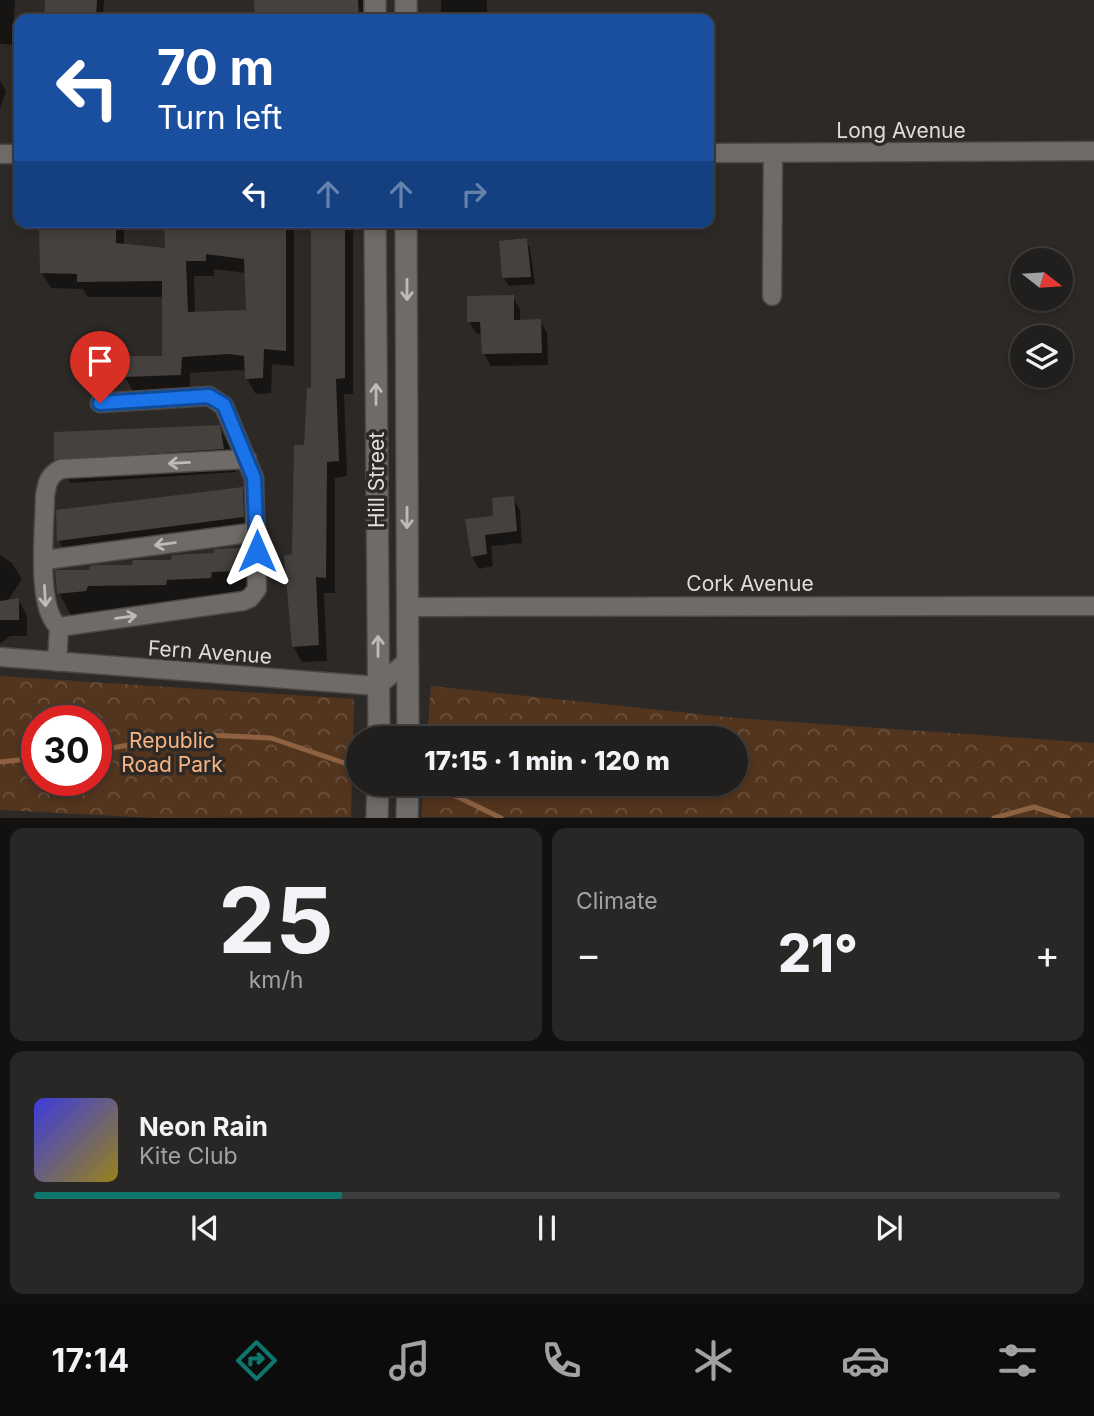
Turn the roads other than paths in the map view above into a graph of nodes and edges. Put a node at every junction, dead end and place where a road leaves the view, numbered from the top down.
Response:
1 (1094, 151) edge
2 (714, 152) edge
3 (773, 153) junction
4 (375, 228) edge
5 (406, 228) edge
6 (772, 296) dead end
7 (100, 403) dead end
8 (247, 459) junction
9 (257, 532) junction
10 (45, 560) junction
11 (1094, 606) edge
12 (407, 607) junction
13 (59, 627) junction
14 (0, 657) edge
15 (407, 660) junction
16 (57, 662) junction
17 (378, 685) junction
18 (379, 726) edge
19 (408, 726) edge
20 (378, 796) edge
21 (408, 796) edge
22 (377, 816) edge
23 (407, 817) edge

1 - 3 street, Long Avenue
2 - 3 street, Long Avenue
3 - 6 street
17 -> 4 main road, Hill Street
5 -> 12 main road, Hill Street
7 - 8 street
8 - 9 street
8 -> 10 street
9 -> 10 street
13 -> 9 street
10 -> 13 street
11 - 12 street, Cork Avenue
12 - 15 main road, Hill Street
13 - 16 street
14 - 16 street, Fern Avenue
15 - 17 street
15 - 19 main road, Hill Street
16 - 17 street, Fern Avenue
17 - 18 main road, Hill Street
20 - 22 main road
21 - 23 main road

